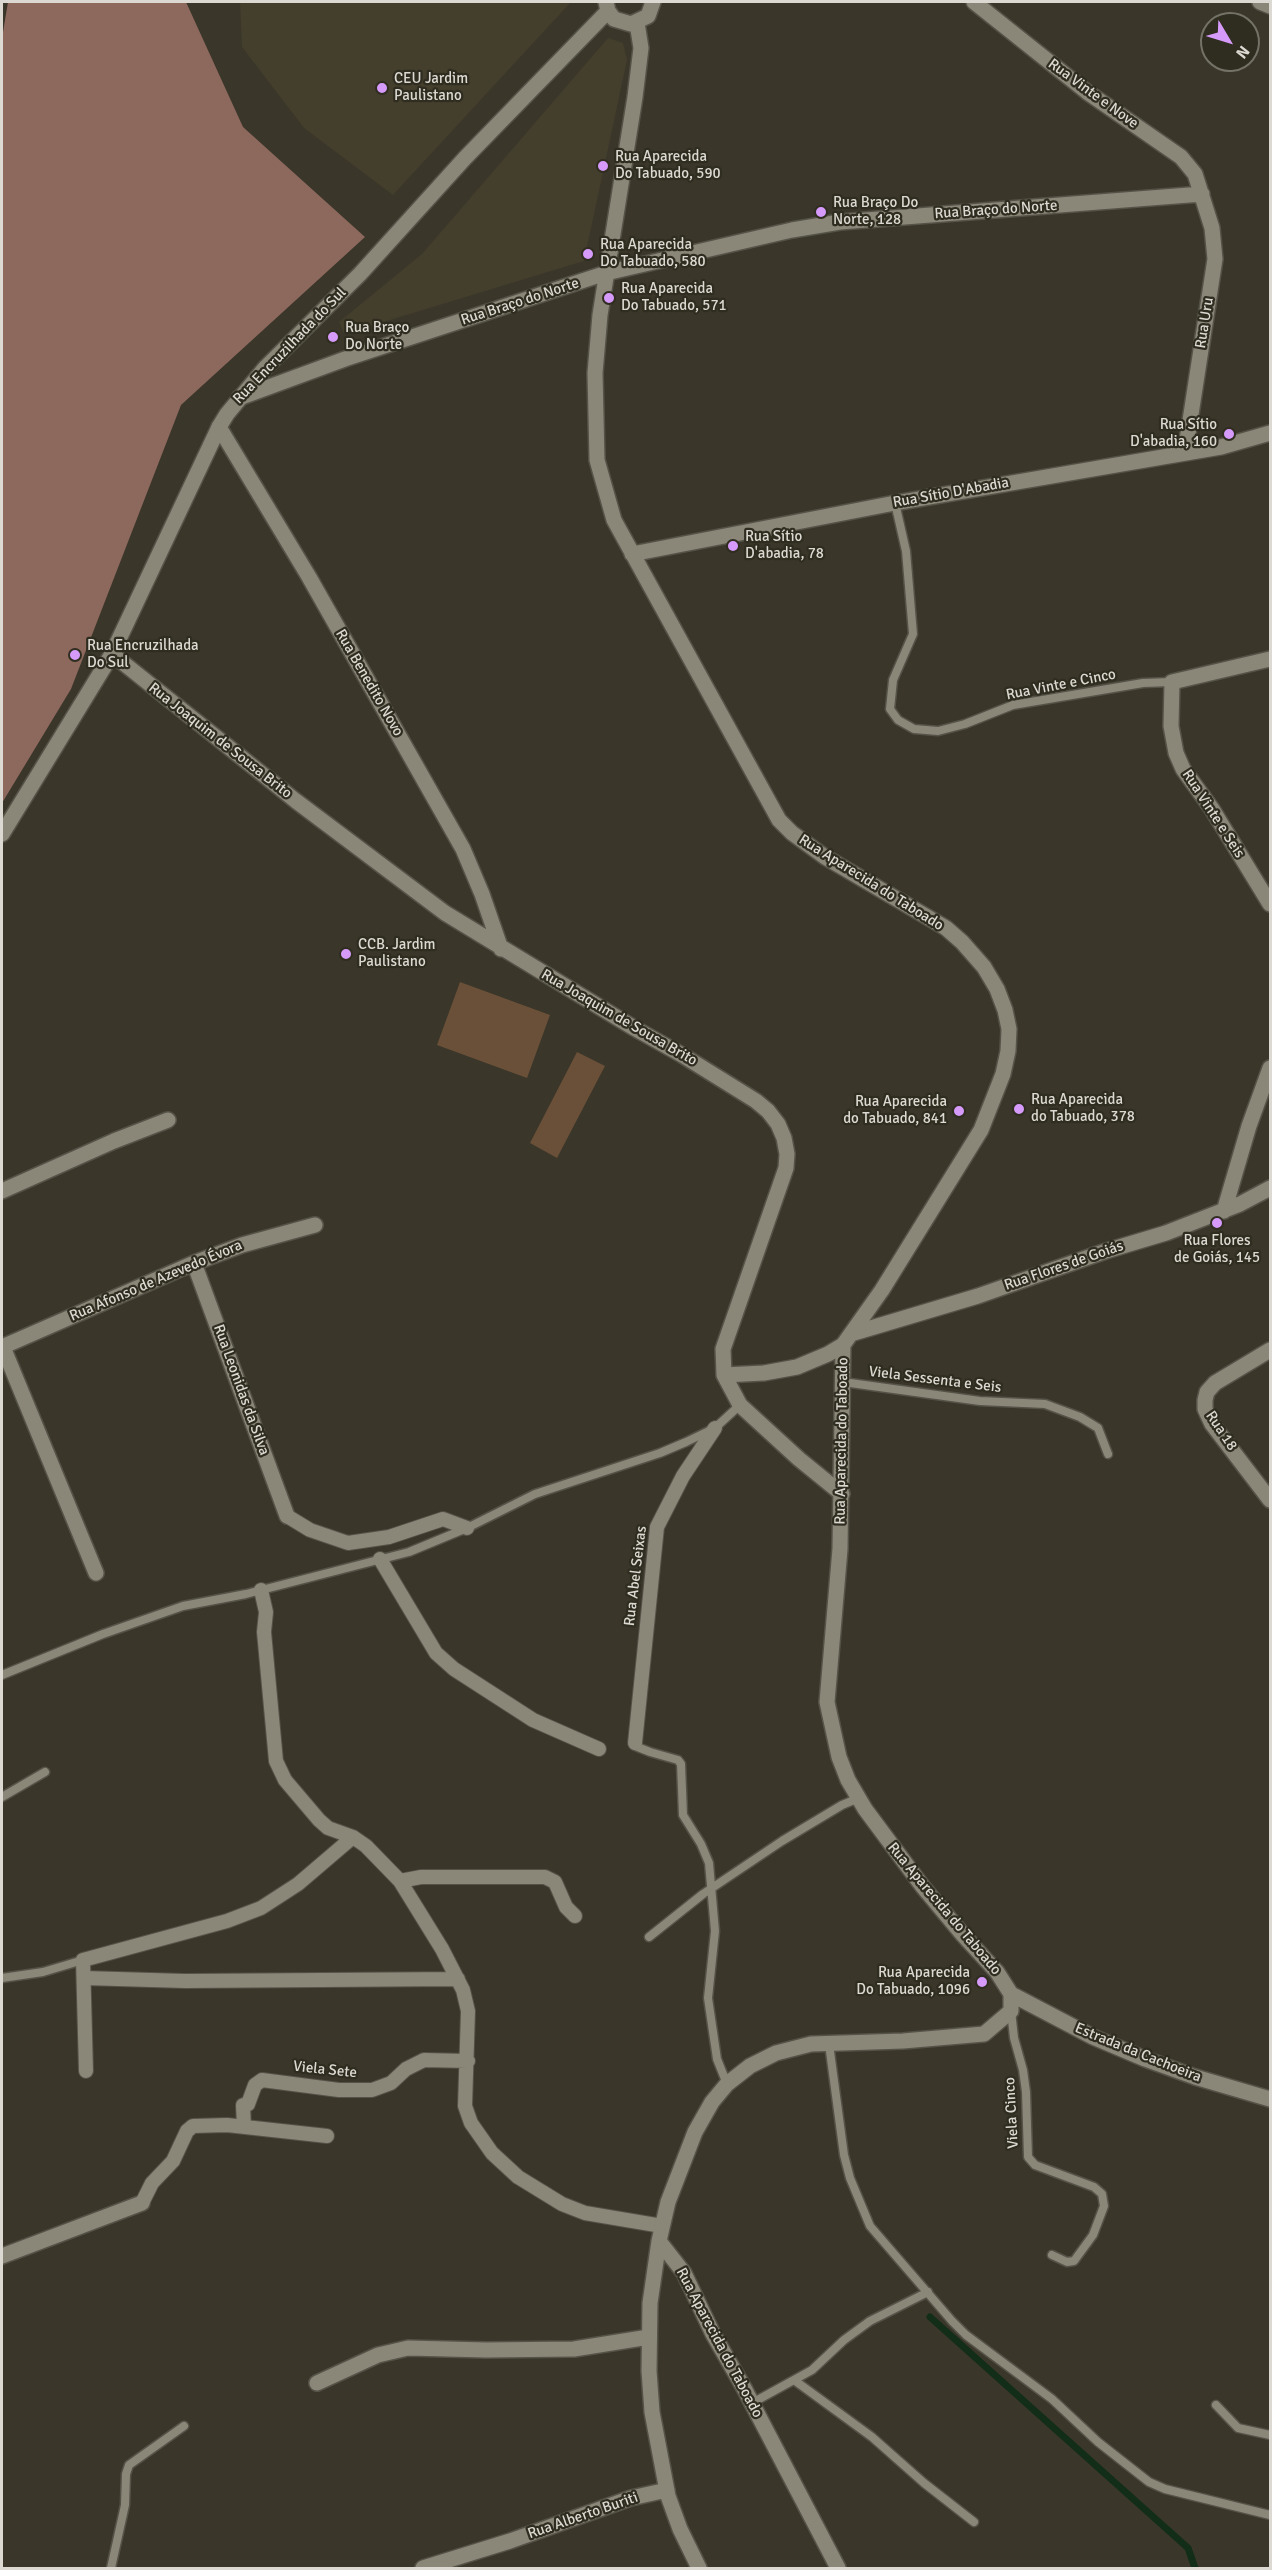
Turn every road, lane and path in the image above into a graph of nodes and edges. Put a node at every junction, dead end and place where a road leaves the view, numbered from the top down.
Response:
1 (653, 2) edge
2 (974, 2) edge
3 (1260, 2) edge
4 (607, 6) edge
5 (1270, 6) edge
6 (637, 23) junction
7 (1202, 194) junction
8 (606, 273) junction
9 (239, 398) junction
10 (219, 427) junction
11 (1270, 433) edge
12 (1185, 453) junction
13 (895, 503) junction
14 (632, 554) junction
15 (112, 654) junction
16 (1270, 659) edge
17 (1172, 682) junction
18 (2, 834) edge
19 (1270, 904) edge
20 (501, 949) junction
21 (1270, 1068) edge
22 (168, 1120) dead end
23 (1270, 1188) edge
24 (2, 1191) edge
25 (1224, 1210) junction
26 (315, 1225) dead end
27 (194, 1263) junction
28 (849, 1339) junction
29 (2, 1347) edge
30 (1270, 1350) edge
31 (724, 1376) junction
32 (843, 1382) junction
33 (740, 1405) junction
34 (715, 1428) junction
35 (1108, 1454) dead end
36 (842, 1494) junction
37 (1270, 1500) edge
38 (287, 1516) joint
39 (467, 1528) junction
40 (380, 1560) junction
41 (96, 1573) dead end
42 (261, 1590) junction
43 (2, 1675) edge
44 (634, 1743) joint
45 (599, 1749) dead end
46 (45, 1772) dead end
47 (2, 1797) edge
48 (859, 1798) junction
49 (353, 1837) junction
50 (400, 1881) junction
51 (712, 1889) junction
52 (575, 1916) dead end
53 (649, 1937) dead end
54 (82, 1960) junction
55 (2, 1978) edge
56 (84, 1978) junction
57 (458, 1979) junction
58 (1011, 1994) junction
59 (1011, 2011) junction
60 (829, 2044) junction
61 (468, 2061) junction
62 (86, 2071) dead end
63 (728, 2084) junction
64 (1270, 2099) edge
65 (244, 2126) junction
66 (327, 2136) dead end
67 (142, 2203) joint
68 (662, 2226) junction
69 (659, 2241) junction
70 (1052, 2255) dead end
71 (2, 2256) edge
72 (928, 2292) junction
73 (649, 2337) junction
74 (794, 2380) junction
75 (317, 2383) dead end
76 (752, 2403) junction
77 (1216, 2404) dead end
78 (184, 2426) dead end
79 (1270, 2435) edge
80 (667, 2490) junction
81 (1270, 2515) edge
82 (974, 2522) dead end
83 (111, 2568) edge
84 (423, 2568) edge
85 (699, 2568) edge
86 (838, 2568) edge

1 - 6 street
2 - 7 street, Rua Vinte e Nove
3 - 5 street
4 - 6 street
4 - 9 street, Rua Encruzilhada do Sul
6 - 8 street, Rua Aparecida do Taboado
7 - 8 street, Rua Braço do Norte
7 - 12 street, Rua Uru
8 - 9 street, Rua Braço do Norte
8 - 14 street, Rua Aparecida do Taboado
9 - 10 street, Rua Encruzilhada do Sul
10 - 15 street, Rua Encruzilhada do Sul
10 - 20 street, Rua Benedito Novo
11 - 12 street, Rua Sítio D'Abadia
12 - 13 street, Rua Sítio D'Abadia
13 - 14 street, Rua Sítio D'Abadia
13 - 17 lane, Rua Vinte e Cinco
14 - 28 street, Rua Aparecida do Taboado
15 - 18 street, Rua Encruzilhada do Sul
15 - 20 street, Rua Joaquim de Sousa Brito
16 - 17 street
17 - 19 street, Rua Vinte e Seis
20 - 31 street, Rua Joaquim de Sousa Brito
21 - 25 street
22 - 24 street
23 - 25 street, Rua Flores de Goiás
25 - 28 street, Rua Flores de Goiás
26 - 27 street, Rua Afonso de Azevedo Évora
27 - 29 street, Rua Afonso de Azevedo Évora
27 - 38 street, Rua Leonidas da Silva
28 - 31 street, Rua Flores de Goiás
28 - 32 street, Rua Aparecida do Taboado
29 - 41 street
30 - 37 street, Rua 18
31 - 33 street, Rua Joaquim de Sousa Brito
32 - 35 lane, Viela Sessenta e Seis
32 - 36 street, Rua Aparecida do Taboado
33 - 34 lane
33 - 36 street, Rua Joaquim de Sousa Brito
34 - 39 lane
34 - 44 street, Rua Abel Seixas
36 - 48 street, Rua Aparecida do Taboado
38 - 39 street
39 - 40 lane
40 - 42 lane
40 - 45 street
42 - 43 lane
42 - 49 street
44 - 51 lane
46 - 47 lane
48 - 51 lane
48 - 58 street, Rua Aparecida do Taboado
49 - 50 street
49 - 54 street
50 - 52 street
50 - 57 street
51 - 53 lane
51 - 63 lane
54 - 55 lane
54 - 56 street
56 - 57 street
56 - 62 street
57 - 61 street
58 - 59 street
58 - 64 street, Estrada da Cachoeira
59 - 60 street
59 - 70 lane, Viela Cinco
60 - 63 street
60 - 72 lane
61 - 65 street, Viela Sete
61 - 68 street
63 - 68 street
65 - 66 street
65 - 67 street
67 - 71 street
68 - 69 street
69 - 73 street
69 - 76 street, Rua Aparecida do Taboado
72 - 74 lane
72 - 81 lane
73 - 75 street
73 - 80 street
74 - 76 lane
74 - 82 lane
76 - 86 street, Rua Aparecida do Taboado
77 - 79 lane
78 - 83 lane
80 - 84 street, Rua Alberto Buriti
80 - 85 street

